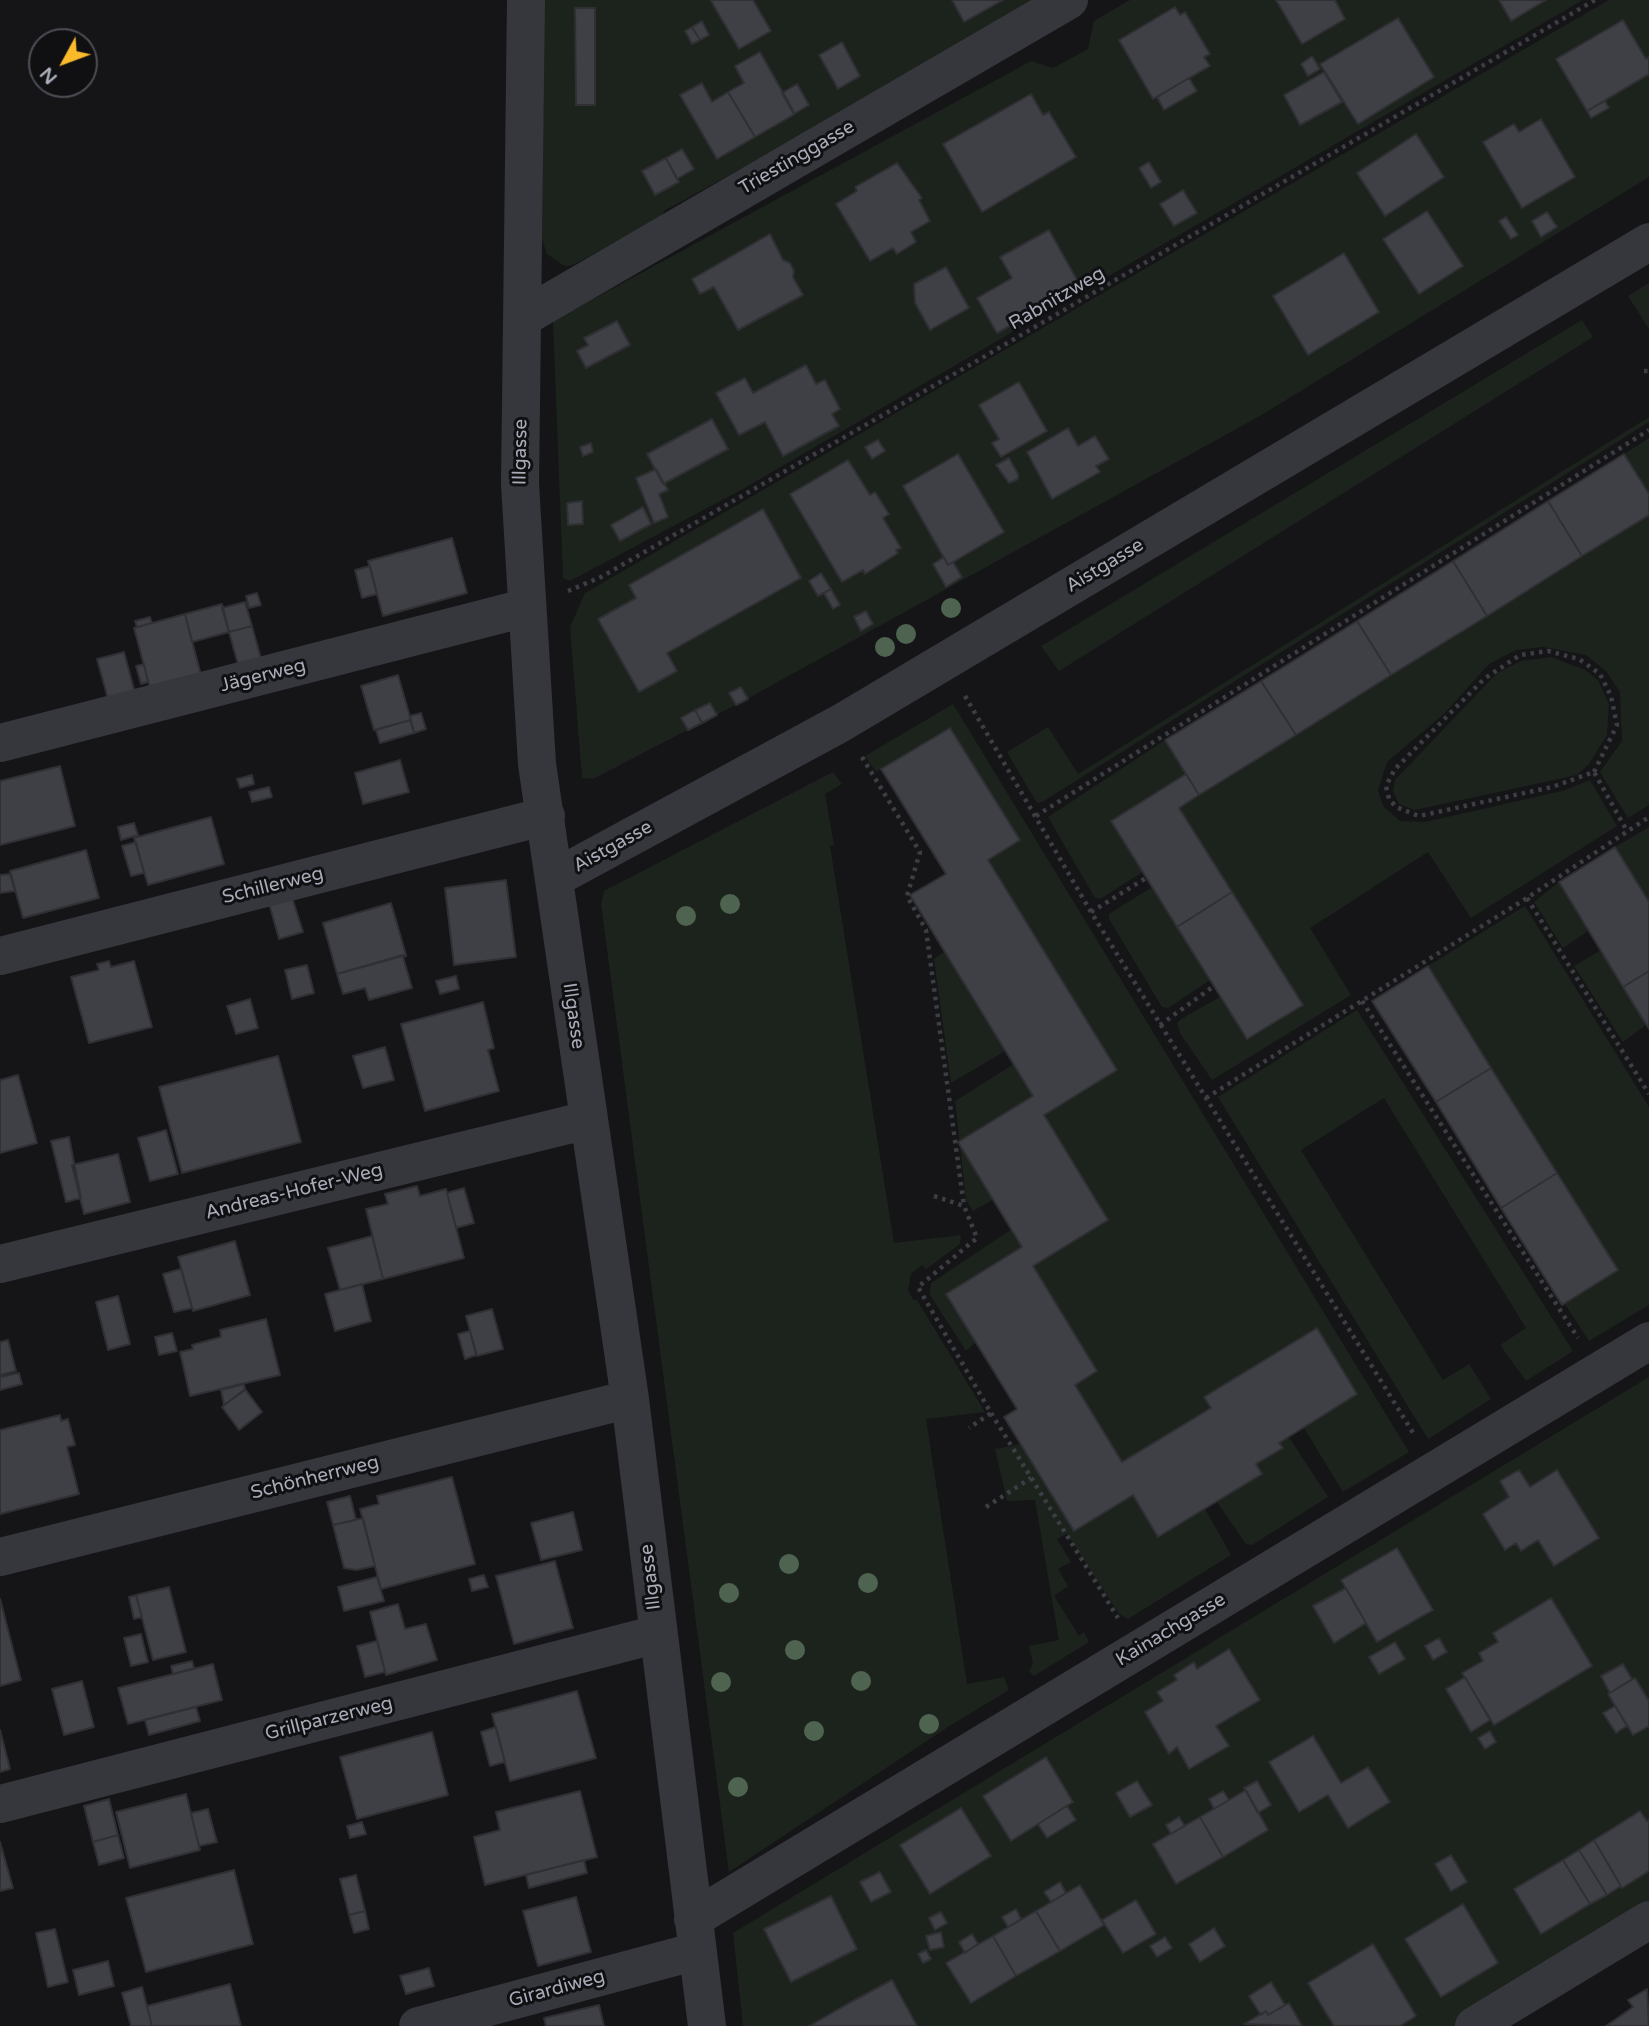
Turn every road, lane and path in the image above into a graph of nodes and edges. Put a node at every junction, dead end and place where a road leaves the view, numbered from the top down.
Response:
1 (526, 0) edge
2 (1069, 0) edge
3 (1595, 0) edge
4 (1649, 242) edge
5 (524, 317) junction
6 (1649, 430) edge
7 (526, 608) junction
8 (945, 662) junction
9 (841, 723) junction
10 (0, 743) edge
11 (1594, 772) junction
12 (1037, 816) junction
13 (546, 817) junction
14 (1649, 817) edge
15 (1628, 831) junction
16 (555, 878) junction
17 (1146, 878) dead end
18 (1527, 898) junction
19 (1091, 912) junction
20 (0, 956) edge
21 (1214, 986) dead end
22 (1362, 1001) junction
23 (1160, 1025) junction
24 (1649, 1094) edge
25 (1206, 1098) junction
26 (587, 1120) junction
27 (934, 1196) dead end
28 (964, 1206) junction
29 (0, 1264) edge
30 (1649, 1341) edge
31 (1599, 1371) junction
32 (629, 1399) junction
33 (992, 1413) junction
34 (969, 1428) dead end
35 (1436, 1469) junction
36 (1031, 1478) junction
37 (986, 1507) dead end
38 (0, 1557) edge
39 (658, 1634) junction
40 (1138, 1650) junction
41 (0, 1804) edge
42 (1649, 1920) edge
43 (695, 1935) junction
44 (418, 2026) edge
45 (707, 2026) edge
46 (1474, 2026) edge

1 - 5 street, Illgasse
2 - 5 street, Triestinggasse
3 - 7 path, Rabnitzweg
4 - 8 street, Aistgasse
5 - 7 street, Illgasse
6 - 12 path
7 - 10 street, Jägerweg
7 - 13 street, Illgasse
8 - 9 street, Aistgasse
8 - 12 path
9 - 16 street, Aistgasse
9 - 28 path
11 - 11 path
11 - 15 path
12 - 19 path
13 - 16 street, Illgasse
13 - 20 street, Schillerweg
14 - 15 path
15 - 18 path
16 - 26 street, Illgasse
17 - 19 path
18 - 22 path
18 - 24 path
19 - 23 path
21 - 23 path
22 - 25 path
22 - 31 path
23 - 25 path
25 - 35 path
26 - 29 street, Andreas-Hofer-Weg
26 - 32 street, Illgasse
27 - 28 path
28 - 33 path
30 - 31 street, Kainachgasse
31 - 35 street, Kainachgasse
32 - 38 street, Schönherrweg
32 - 39 street, Illgasse
33 - 34 path
33 - 36 path
35 - 40 street, Kainachgasse
36 - 37 path
36 - 40 path
39 - 41 street, Grillparzerweg
39 - 43 street, Illgasse
40 - 43 street, Kainachgasse
42 - 46 street
43 - 44 street, Girardiweg
43 - 45 street, Illgasse

